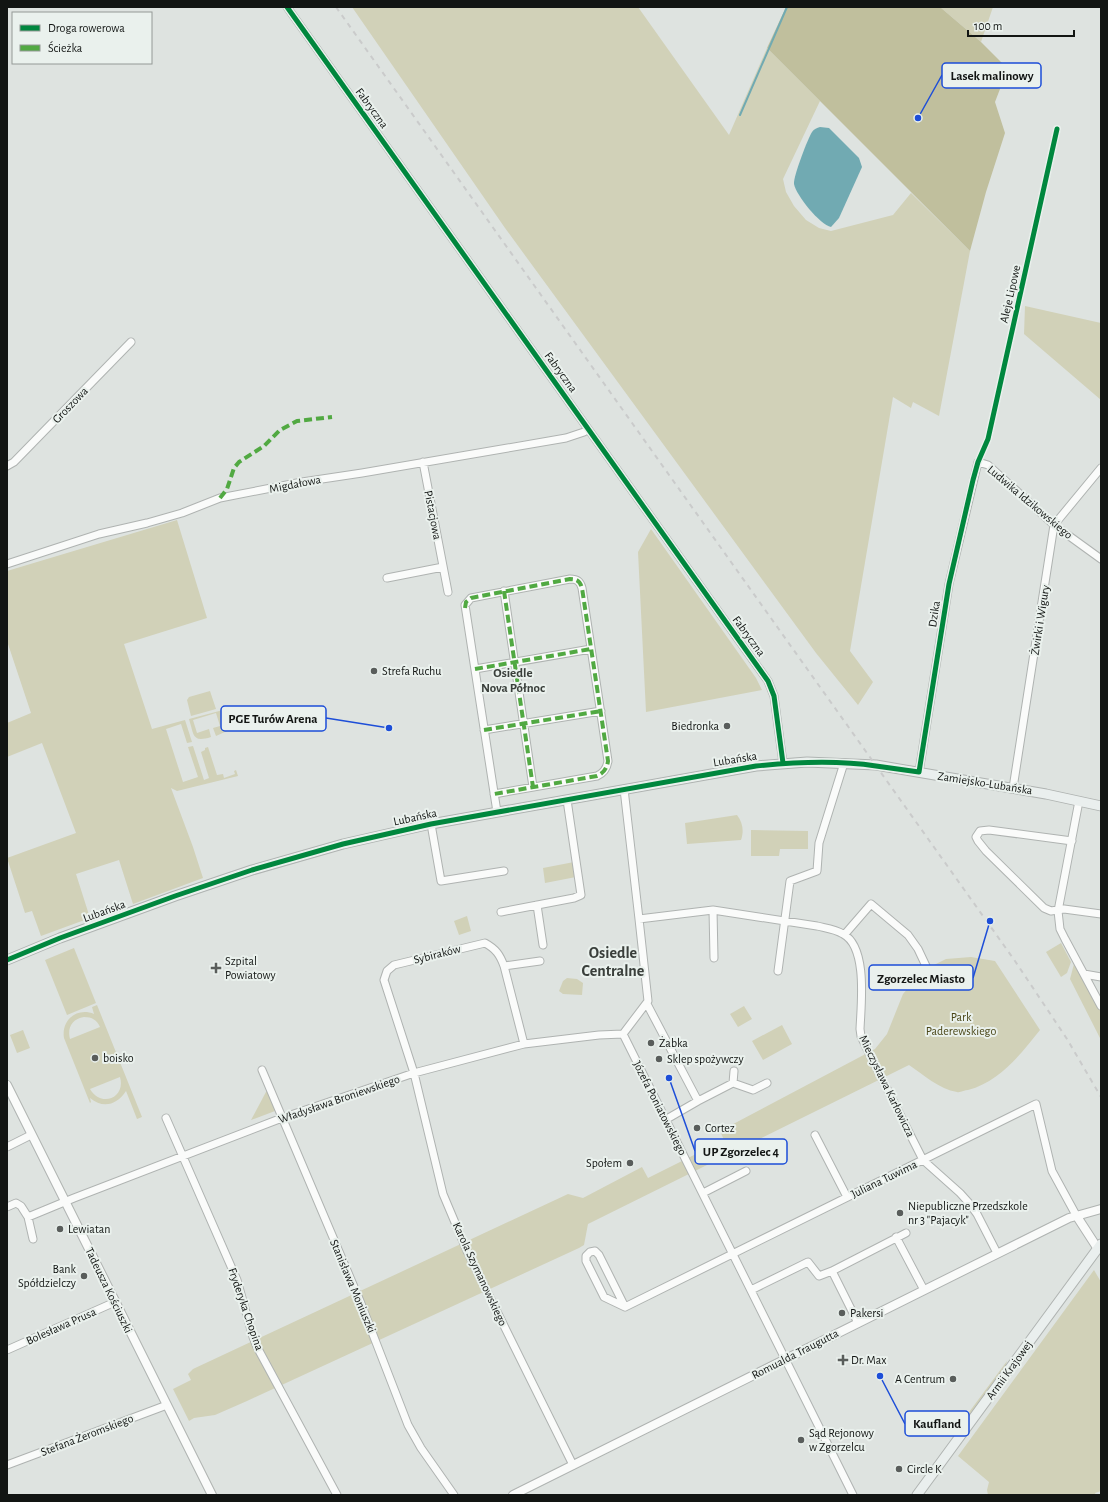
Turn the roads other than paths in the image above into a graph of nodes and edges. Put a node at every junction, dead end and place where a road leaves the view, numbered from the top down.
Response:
1 (288, 7) edge
2 (1058, 129) dead end
3 (131, 342) dead end
4 (588, 428) junction
5 (423, 462) junction
6 (978, 462) junction
7 (7, 466) edge
8 (1101, 468) edge
9 (1054, 525) junction
10 (1101, 559) edge
11 (7, 564) edge
12 (443, 567) junction
13 (387, 578) dead end
14 (504, 591) junction
15 (448, 592) dead end
16 (591, 649) junction
17 (514, 662) junction
18 (475, 668) junction
19 (600, 711) junction
20 (524, 724) junction
21 (484, 730) junction
22 (783, 763) junction
23 (844, 763) junction
24 (919, 772) junction
25 (533, 787) junction
26 (1014, 788) junction
27 (624, 789) junction
28 (494, 794) junction
29 (567, 800) junction
30 (1079, 801) junction
31 (1101, 806) edge
32 (497, 812) junction
33 (431, 824) junction
34 (1072, 841) junction
35 (504, 870) dead end
36 (537, 905) junction
37 (713, 910) junction
38 (1058, 910) junction
39 (501, 912) dead end
40 (1101, 914) edge
41 (640, 920) junction
42 (785, 921) junction
43 (844, 934) junction
44 (543, 945) dead end
45 (714, 958) dead end
46 (7, 960) edge
47 (540, 961) dead end
48 (504, 966) junction
49 (926, 966) dead end
50 (778, 971) dead end
51 (1084, 974) junction
52 (1101, 977) edge
53 (647, 1004) junction
54 (1101, 1006) edge
55 (624, 1034) junction
56 (524, 1044) junction
57 (262, 1070) dead end
58 (734, 1071) dead end
59 (414, 1073) junction
60 (733, 1083) junction
61 (767, 1083) dead end
62 (7, 1085) edge
63 (698, 1101) junction
64 (166, 1118) dead end
65 (282, 1118) junction
66 (665, 1120) junction
67 (31, 1135) junction
68 (816, 1135) dead end
69 (7, 1147) edge
70 (182, 1157) junction
71 (923, 1160) junction
72 (746, 1171) dead end
73 (703, 1193) junction
74 (847, 1197) junction
75 (65, 1201) junction
76 (7, 1207) edge
77 (1101, 1209) edge
78 (1076, 1215) junction
79 (28, 1217) junction
80 (906, 1233) dead end
81 (896, 1237) junction
82 (33, 1239) dead end
83 (1099, 1247) edge
84 (997, 1253) junction
85 (734, 1254) junction
86 (832, 1271) junction
87 (751, 1290) junction
88 (924, 1290) junction
89 (115, 1302) junction
90 (625, 1307) junction
91 (858, 1323) junction
92 (7, 1350) edge
93 (786, 1359) junction
94 (167, 1405) junction
95 (7, 1465) edge
96 (573, 1465) junction
97 (212, 1495) edge
98 (337, 1495) edge
99 (454, 1495) edge
100 (513, 1495) edge
101 (853, 1495) edge
102 (917, 1495) edge

1 - 4 street, Fabryczna
2 - 6 street, Aleje Lipowe
3 - 7 street, Groszowa
4 - 5 street, Migdałowa
4 - 22 street, Fabryczna
5 - 11 street, Migdałowa
5 - 12 street, Pistacjowa
6 - 9 street, Ludwika Idzikowskiego
6 - 24 street, Dzika
8 - 9 street
9 - 10 street, Ludwika Idzikowskiego
9 - 26 street, Żwirki i Wigury
12 - 13 street
12 - 15 street, Pistacjowa
14 - 16 street
14 - 17 street
14 - 18 street
16 - 17 street
16 - 19 street
17 - 18 street
17 - 20 street
18 - 21 street
19 - 20 street
19 - 25 street
20 - 21 street
20 - 25 street
21 - 28 street
22 - 23 main road, Lubańska
22 - 27 main road, Lubańska
23 - 24 main road, Zamiejsko-Lubańska
23 - 42 street
24 - 26 main road, Zamiejsko-Lubańska
25 - 28 street
26 - 30 main road, Zamiejsko-Lubańska
27 - 29 main road, Lubańska
27 - 41 street
28 - 32 street
29 - 32 main road, Lubańska
29 - 36 street
30 - 31 main road, Zamiejsko-Lubańska
30 - 34 street
32 - 33 main road, Lubańska
33 - 35 street
33 - 46 main road, Lubańska
34 - 38 street
34 - 38 street
36 - 39 street
36 - 44 street
37 - 41 street
37 - 42 street
37 - 45 street
38 - 40 street
38 - 51 street
41 - 53 street
42 - 43 street
42 - 50 street
43 - 49 street
43 - 71 street, Mieczysława Karłowicza
47 - 48 street
48 - 56 street, Sybiraków
48 - 59 street, Sybiraków
51 - 52 street
51 - 54 street
53 - 55 street
53 - 63 street
55 - 56 street, Władysława Broniewskiego
55 - 66 street, Józefa Poniatowskiego
56 - 59 street, Władysława Broniewskiego
57 - 65 street, Stanisława Moniuszki
58 - 60 street
59 - 65 street, Władysława Broniewskiego
59 - 96 street, Karola Szymanowskiego
60 - 61 street
60 - 63 street
62 - 67 street, Tadeusza Kościuszki
63 - 66 street
64 - 70 street, Fryderyka Chopina
65 - 70 street, Władysława Broniewskiego
65 - 99 street, Stanisława Moniuszki
66 - 73 street, Józefa Poniatowskiego
67 - 69 street
67 - 75 street, Tadeusza Kościuszki
68 - 74 street
70 - 75 street, Władysława Broniewskiego
70 - 98 street, Fryderyka Chopina
71 - 74 street, Juliana Tuwima
71 - 78 street, Juliana Tuwima
71 - 84 street, Mieczysława Karłowicza
72 - 73 street
73 - 85 street, Józefa Poniatowskiego
74 - 85 street, Juliana Tuwima
75 - 79 street, Władysława Broniewskiego
75 - 89 street, Tadeusza Kościuszki
76 - 79 street
77 - 78 street, Romualda Traugutta
78 - 83 street
78 - 84 street, Romualda Traugutta
79 - 82 street
80 - 81 street
81 - 86 street
81 - 88 street
83 - 102 main road, Armii Krajowej
84 - 88 street, Romualda Traugutta
85 - 87 street, Józefa Poniatowskiego
85 - 90 street, Juliana Tuwima
86 - 87 street
86 - 91 street
87 - 93 street, Józefa Poniatowskiego
88 - 91 street, Romualda Traugutta
89 - 92 street, Bolesława Prusa
89 - 94 street, Tadeusza Kościuszki
90 - 90 street
91 - 93 street, Romualda Traugutta
93 - 96 street, Romualda Traugutta
93 - 101 street, Józefa Poniatowskiego
94 - 95 street, Stefana Żeromskiego
94 - 97 street, Tadeusza Kościuszki
96 - 100 street, Romualda Traugutta

